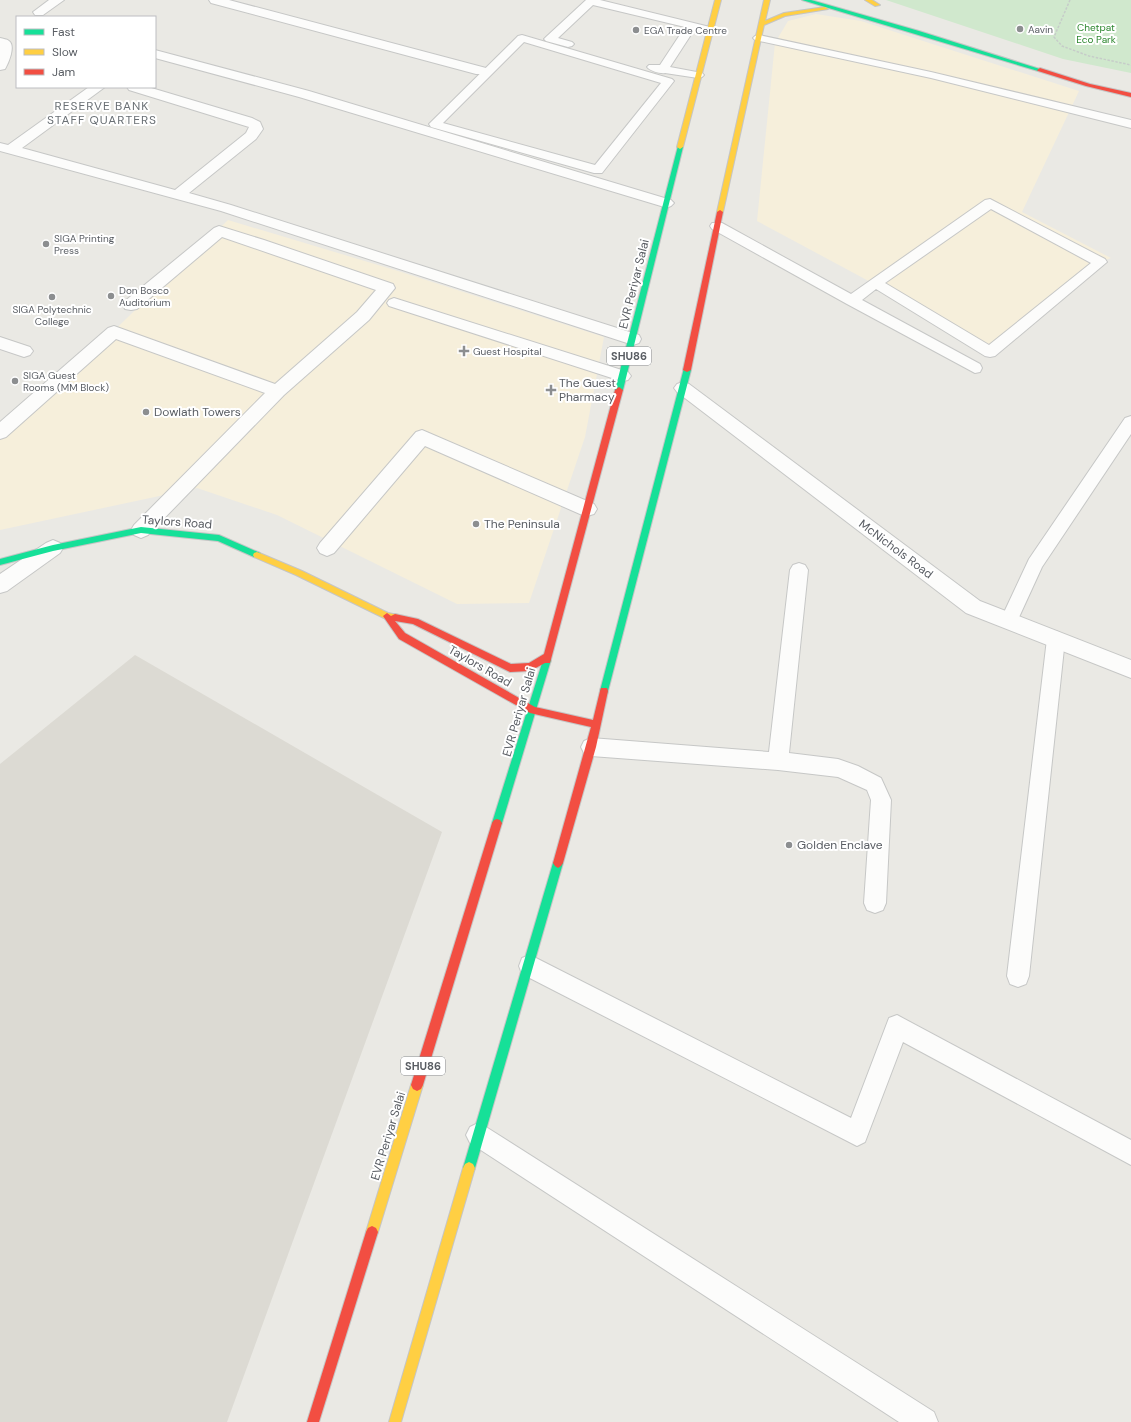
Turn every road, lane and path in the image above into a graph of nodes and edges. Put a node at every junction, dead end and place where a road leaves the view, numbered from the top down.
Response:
1 (58, 0) edge
2 (215, 0) edge
3 (718, 0) edge
4 (767, 0) edge
5 (805, 0) edge
6 (860, 0) edge
7 (868, 0) edge
8 (1070, 0) edge
9 (834, 8) junction
10 (39, 12) dead end
11 (762, 24) junction
12 (692, 25) junction
13 (710, 30) junction
14 (759, 38) junction
15 (7, 44) edge
16 (156, 54) edge
17 (1131, 65) edge
18 (0, 66) edge
19 (662, 70) junction
20 (481, 71) dead end
21 (698, 74) junction
22 (668, 80) junction
23 (696, 87) junction
24 (96, 88) edge
25 (137, 88) edge
26 (1131, 95) edge
27 (1131, 124) edge
28 (5, 148) edge
29 (178, 195) junction
30 (666, 203) junction
31 (717, 226) junction
32 (876, 283) junction
33 (852, 301) junction
34 (394, 303) dead end
35 (131, 305) dead end
36 (633, 339) junction
37 (0, 343) edge
38 (24, 351) dead end
39 (975, 368) dead end
40 (624, 376) junction
41 (683, 388) junction
42 (278, 391) junction
43 (1131, 422) edge
44 (0, 432) edge
45 (587, 509) junction
46 (141, 530) junction
47 (53, 548) junction
48 (327, 548) dead end
49 (0, 562) edge
50 (799, 570) dead end
51 (0, 585) edge
52 (386, 616) junction
53 (1009, 621) junction
54 (1056, 640) junction
55 (547, 657) junction
56 (1131, 669) edge
57 (533, 710) junction
58 (595, 724) junction
59 (591, 747) junction
60 (778, 761) junction
61 (874, 903) dead end
62 (530, 966) junction
63 (1018, 976) dead end
64 (478, 1135) junction
65 (1131, 1153) edge
66 (313, 1422) edge
67 (395, 1422) edge
68 (924, 1422) edge

1 - 10 street
2 - 20 street
3 - 13 main road, EVR Periyar Salai / SHU86
4 - 11 main road
5 - 9 main road
6 - 7 main road
8 - 17 path
9 - 11 main road
9 - 26 main road
11 - 14 main road
12 - 13 lane
12 - 19 lane
12 - 19 lane
13 - 21 main road, EVR Periyar Salai / SHU86
14 - 27 lane
14 - 31 main road
15 - 18 street
16 - 30 street
19 - 21 lane
21 - 23 main road, EVR Periyar Salai / SHU86
22 - 22 lane
22 - 23 lane
23 - 30 main road, EVR Periyar Salai / SHU86
24 - 28 street
25 - 29 street
28 - 29 street
29 - 36 street
30 - 36 main road, EVR Periyar Salai / SHU86
31 - 33 lane
31 - 41 main road
32 - 32 lane
32 - 33 lane
33 - 39 lane
34 - 40 lane
35 - 42 street
36 - 40 main road, EVR Periyar Salai / SHU86
37 - 38 street
40 - 45 main road, EVR Periyar Salai / SHU86
41 - 53 street, McNichols Road
41 - 58 main road
42 - 44 street
42 - 46 street
43 - 53 lane
45 - 48 street
45 - 55 main road, EVR Periyar Salai / SHU86
46 - 47 main road, Taylors Road
46 - 52 main road, Taylors Road
47 - 49 main road, Taylors Road
47 - 51 street
50 - 60 lane
52 - 55 main road, Taylors Road
52 - 57 main road, Taylors Road
53 - 54 street, McNichols Road
54 - 56 street, McNichols Road
54 - 63 lane
55 - 57 main road, EVR Periyar Salai / SHU86
57 - 58 main road, Taylors Road
57 - 66 main road, EVR Periyar Salai / SHU86
58 - 59 main road
59 - 60 lane
59 - 62 main road
60 - 61 lane
62 - 64 main road
62 - 65 lane
64 - 67 main road
64 - 68 lane

